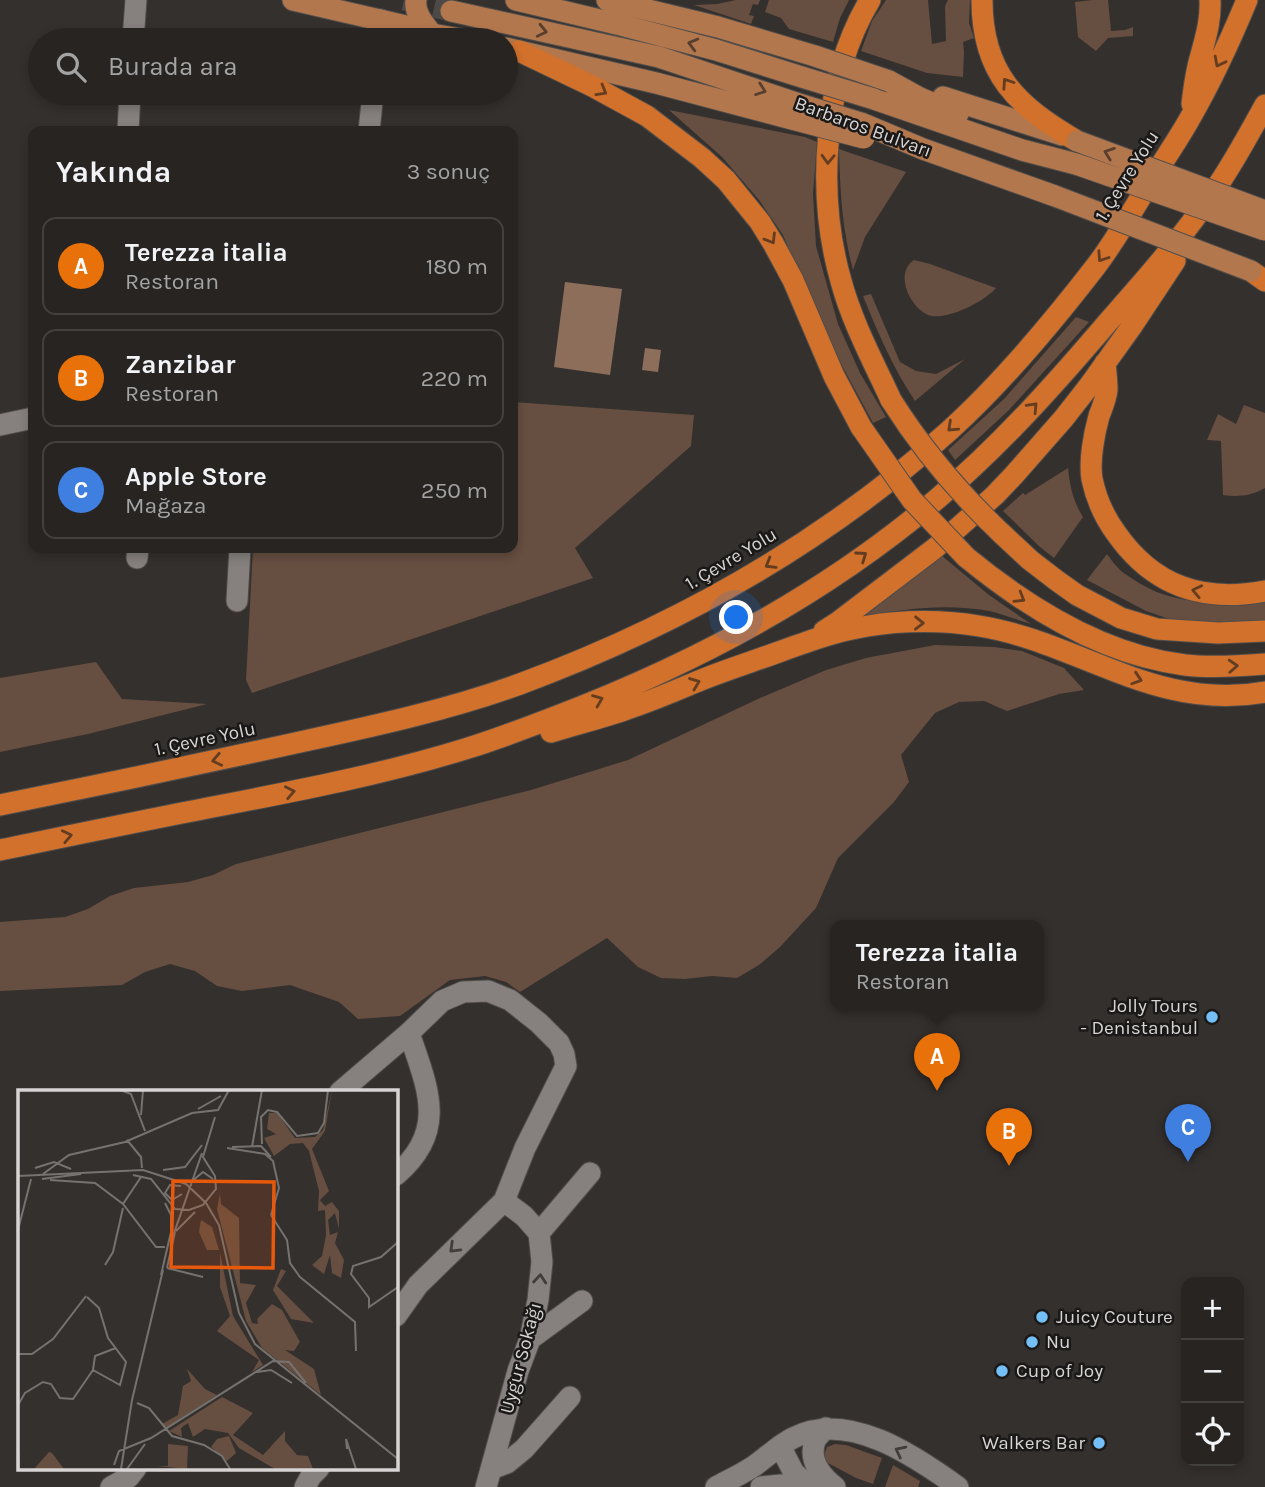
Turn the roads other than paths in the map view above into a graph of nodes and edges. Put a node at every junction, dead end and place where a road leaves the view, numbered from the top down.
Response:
1 (136, 0) edge
2 (293, 0) edge
3 (416, 0) edge
4 (516, 0) edge
5 (607, 0) edge
6 (870, 0) edge
7 (982, 0) edge
8 (1210, 0) edge
9 (1247, 0) edge
10 (451, 10) tunnel mouth
11 (134, 28) edge
12 (374, 28) edge
13 (428, 28) edge
14 (518, 51) edge
15 (518, 53) edge
16 (888, 81) junction
17 (129, 105) edge
18 (372, 105) edge
19 (1265, 105) edge
20 (794, 111) junction
21 (1190, 120) junction
22 (128, 126) edge
23 (370, 126) edge
24 (1077, 141) junction
25 (1076, 164) junction
26 (1214, 191) junction
27 (1265, 211) edge
28 (1265, 230) edge
29 (1260, 276) edge
30 (1105, 363) junction
31 (28, 419) edge
32 (0, 425) edge
33 (240, 553) edge
34 (1265, 591) edge
35 (237, 601) dead end
36 (1265, 631) edge
37 (804, 643) junction
38 (1265, 664) edge
39 (1265, 692) edge
40 (465, 749) junction
41 (0, 806) edge
42 (0, 850) edge
43 (409, 1033) junction
44 (341, 1090) edge
45 (590, 1173) dead end
46 (397, 1174) edge
47 (504, 1201) junction
48 (539, 1233) junction
49 (582, 1301) dead end
50 (397, 1315) edge
51 (530, 1339) junction
52 (570, 1397) dead end
53 (826, 1427) junction
54 (780, 1446) junction
55 (134, 1470) edge
56 (317, 1470) edge
57 (489, 1478) edge
58 (808, 1485) junction
59 (111, 1487) edge
60 (305, 1487) edge
61 (716, 1487) edge
62 (761, 1487) edge
63 (835, 1487) edge
64 (958, 1487) edge

1 - 11 street
2 - 12 main road
3 - 13 main road
25 -> 4 main road, Barbaros Bulvarı, bridge
5 - 16 main road, bridge
6 -> 36 highway, bridge
24 -> 7 highway
8 - 21 highway
9 -> 21 highway, 1. Çevre Yolu
10 -> 20 main road, Barbaros Bulvarı
14 - 20 main road
15 -> 38 highway, bridge
16 - 24 main road
16 - 25 main road
17 - 22 street
18 - 23 street
19 - 26 highway
20 - 29 main road, Barbaros Bulvarı, bridge
21 -> 41 highway, 1. Çevre Yolu
27 -> 24 main road, bridge
25 - 28 main road, Barbaros Bulvarı, bridge
26 - 30 highway
40 -> 26 highway
34 -> 30 highway
30 - 37 highway
31 - 32 street
33 - 35 street
37 -> 39 highway
40 -> 37 highway
42 -> 40 highway
43 - 44 street
43 - 46 street
43 - 47 street
45 - 48 street
47 - 48 street
47 -> 50 street
51 -> 48 street, Uygur Sokağı
49 - 51 street
51 - 57 street, Uygur Sokağı
52 - 57 street
53 - 54 street
53 - 63 street
64 -> 53 street
54 - 58 street
54 - 61 street
55 - 59 street
56 - 60 street
58 - 62 street
58 - 63 street

